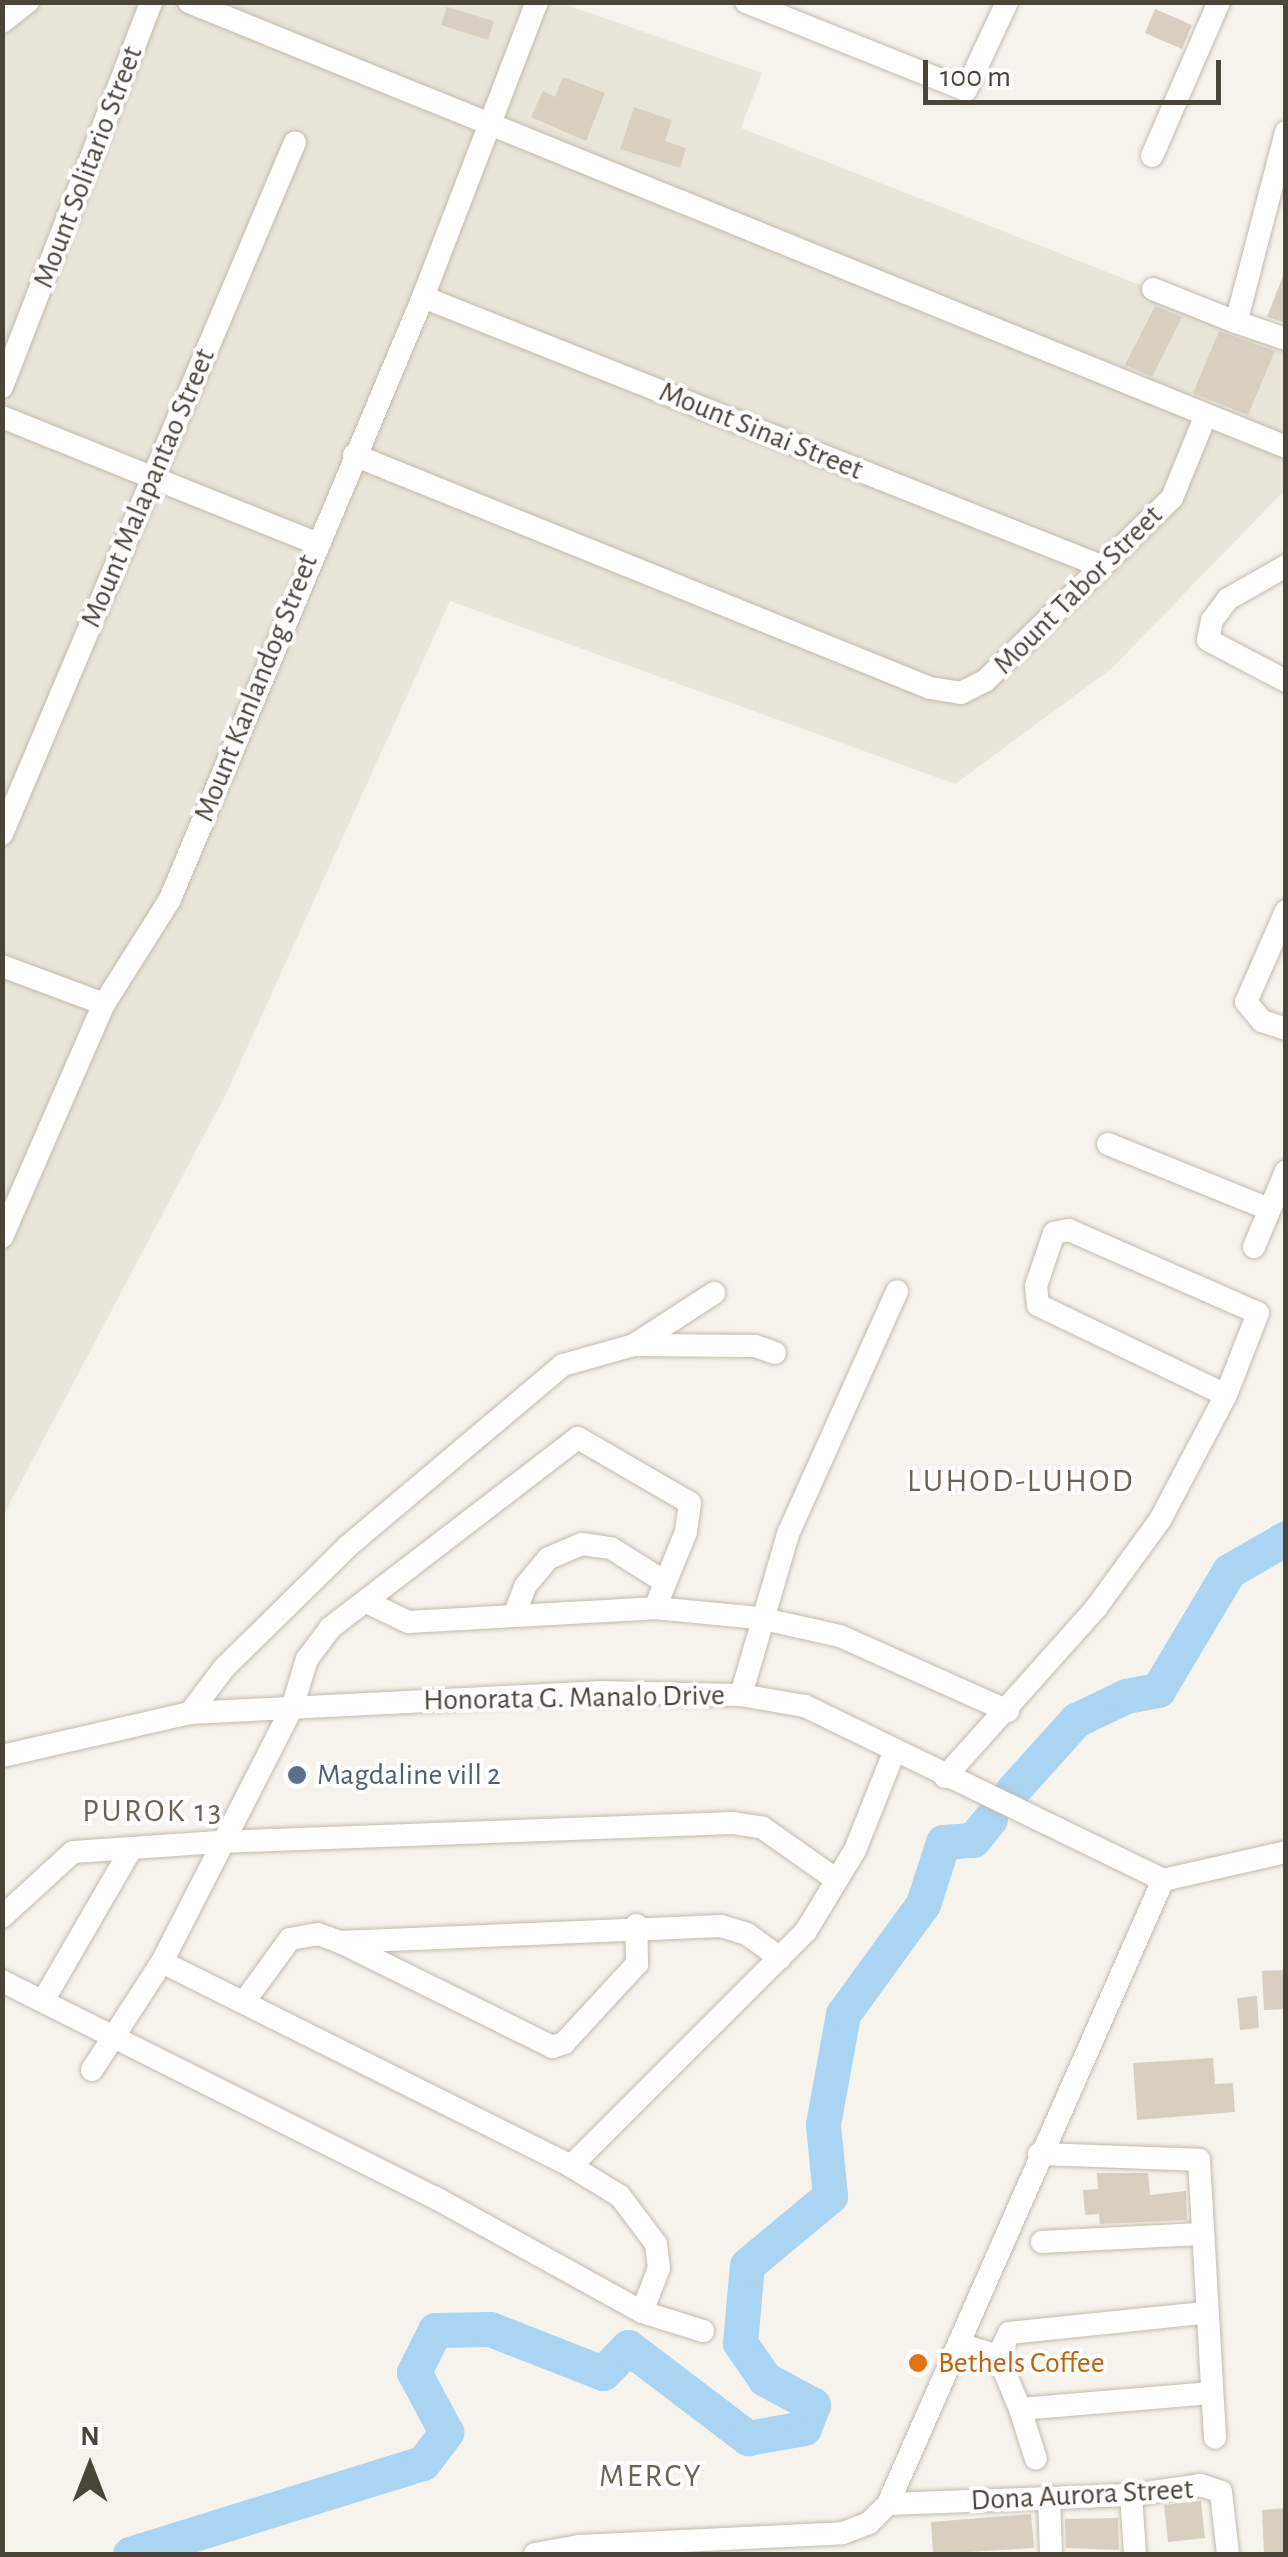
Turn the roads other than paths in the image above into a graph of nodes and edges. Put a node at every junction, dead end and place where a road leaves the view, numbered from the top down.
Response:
1 (28, 2) edge
2 (151, 2) edge
3 (189, 2) edge
4 (536, 2) edge
5 (746, 2) edge
6 (1007, 2) edge
7 (1218, 2) edge
8 (2, 22) edge
9 (490, 130) junction
10 (1286, 132) edge
11 (295, 142) dead end
12 (1152, 156) dead end
13 (1153, 289) dead end
14 (423, 297) junction
15 (1236, 322) junction
16 (1286, 340) edge
17 (2, 388) edge
18 (1205, 417) junction
19 (2, 418) edge
20 (1286, 447) edge
21 (354, 455) junction
22 (152, 476) junction
23 (316, 542) junction
24 (1098, 565) junction
25 (1286, 566) edge
26 (1286, 681) edge
27 (2, 834) edge
28 (1284, 921) edge
29 (2, 966) edge
30 (104, 1004) junction
31 (1286, 1028) edge
32 (1108, 1144) dead end
33 (1283, 1182) edge
34 (1269, 1210) junction
35 (2, 1237) edge
36 (1254, 1246) dead end
37 (897, 1291) dead end
38 (714, 1293) dead end
39 (634, 1345) junction
40 (776, 1354) dead end
41 (1226, 1395) junction
42 (665, 1582) junction
43 (367, 1602) junction
44 (656, 1608) junction
45 (516, 1613) junction
46 (760, 1618) junction
47 (741, 1695) junction
48 (292, 1708) junction
49 (1008, 1710) junction
50 (190, 1712) junction
51 (895, 1750) junction
52 (2, 1756) edge
53 (945, 1776) junction
54 (219, 1842) junction
55 (131, 1848) junction
56 (1286, 1852) edge
57 (834, 1878) junction
58 (1164, 1880) junction
59 (2, 1917) edge
60 (636, 1926) junction
61 (340, 1942) junction
62 (780, 1958) junction
63 (162, 1962) junction
64 (2, 1981) edge
65 (43, 2001) junction
66 (244, 2002) junction
67 (112, 2036) junction
68 (92, 2070) dead end
69 (1039, 2154) junction
70 (571, 2166) junction
71 (1200, 2234) junction
72 (1042, 2242) dead end
73 (642, 2312) junction
74 (1204, 2314) junction
75 (703, 2331) dead end
76 (959, 2344) junction
77 (998, 2356) junction
78 (1212, 2393) junction
79 (1020, 2409) junction
80 (1215, 2438) dead end
81 (1036, 2459) dead end
82 (1131, 2495) junction
83 (1049, 2497) junction
84 (888, 2504) junction
85 (765, 2548) edge
86 (581, 2550) edge
87 (1227, 2550) edge
88 (535, 2554) edge
89 (1051, 2554) edge
90 (1135, 2554) edge

1 - 8 street
2 - 17 street, Mount Solitario Street
3 - 9 street
4 - 9 street, Mount Kanlandog Street
5 - 6 street
7 - 12 street
9 - 14 street, Mount Kanlandog Street
9 - 18 street
10 - 15 street
11 - 22 street, Mount Malapantao Street
13 - 15 street
14 - 21 street, Mount Kanlandog Street
14 - 24 street, Mount Sinai Street
15 - 16 street
18 - 20 street
18 - 24 street, Mount Tabor Street
19 - 22 street
21 - 23 street, Mount Kanlandog Street
21 - 24 street, Mount Tabor Street
22 - 23 street
22 - 27 street, Mount Malapantao Street
23 - 30 street, Mount Kanlandog Street
25 - 26 street
28 - 31 street
29 - 30 street
30 - 35 street, Mount Kanlandog Street
32 - 34 street
33 - 34 street
34 - 36 street
37 - 46 street
38 - 39 street
39 - 40 street
39 - 50 street
41 - 41 street
41 - 49 street
42 - 43 street
42 - 44 street
42 - 45 street
43 - 45 street
43 - 48 street
44 - 45 street
44 - 46 street
46 - 47 street
46 - 49 street
47 - 48 street, Honorata G. Manalo Drive
47 - 51 street, Honorata G. Manalo Drive
48 - 50 street, Honorata G. Manalo Drive
48 - 54 street
49 - 53 street
50 - 52 street, Honorata G. Manalo Drive
51 - 53 street, Honorata G. Manalo Drive
51 - 57 street
53 - 58 street, Honorata G. Manalo Drive
54 - 55 street
54 - 57 street
54 - 63 street
55 - 59 street
55 - 65 street
56 - 58 street
57 - 62 street
58 - 69 street
60 - 61 street
60 - 61 street
60 - 62 street
61 - 66 street
62 - 70 street
63 - 66 street
63 - 67 street
64 - 65 street
65 - 67 street
66 - 70 street
67 - 68 street
67 - 73 street
69 - 71 street
69 - 76 street
70 - 73 street
71 - 72 street
71 - 74 street
73 - 75 street
74 - 77 street
74 - 78 street
76 - 77 street
76 - 84 street
77 - 79 street
78 - 79 street
78 - 80 street
79 - 81 street
82 - 83 street, Dona Aurora Street
82 - 87 street, Dona Aurora Street
82 - 90 street
83 - 84 street, Dona Aurora Street
83 - 89 street
84 - 85 street
85 - 86 street
86 - 88 street

